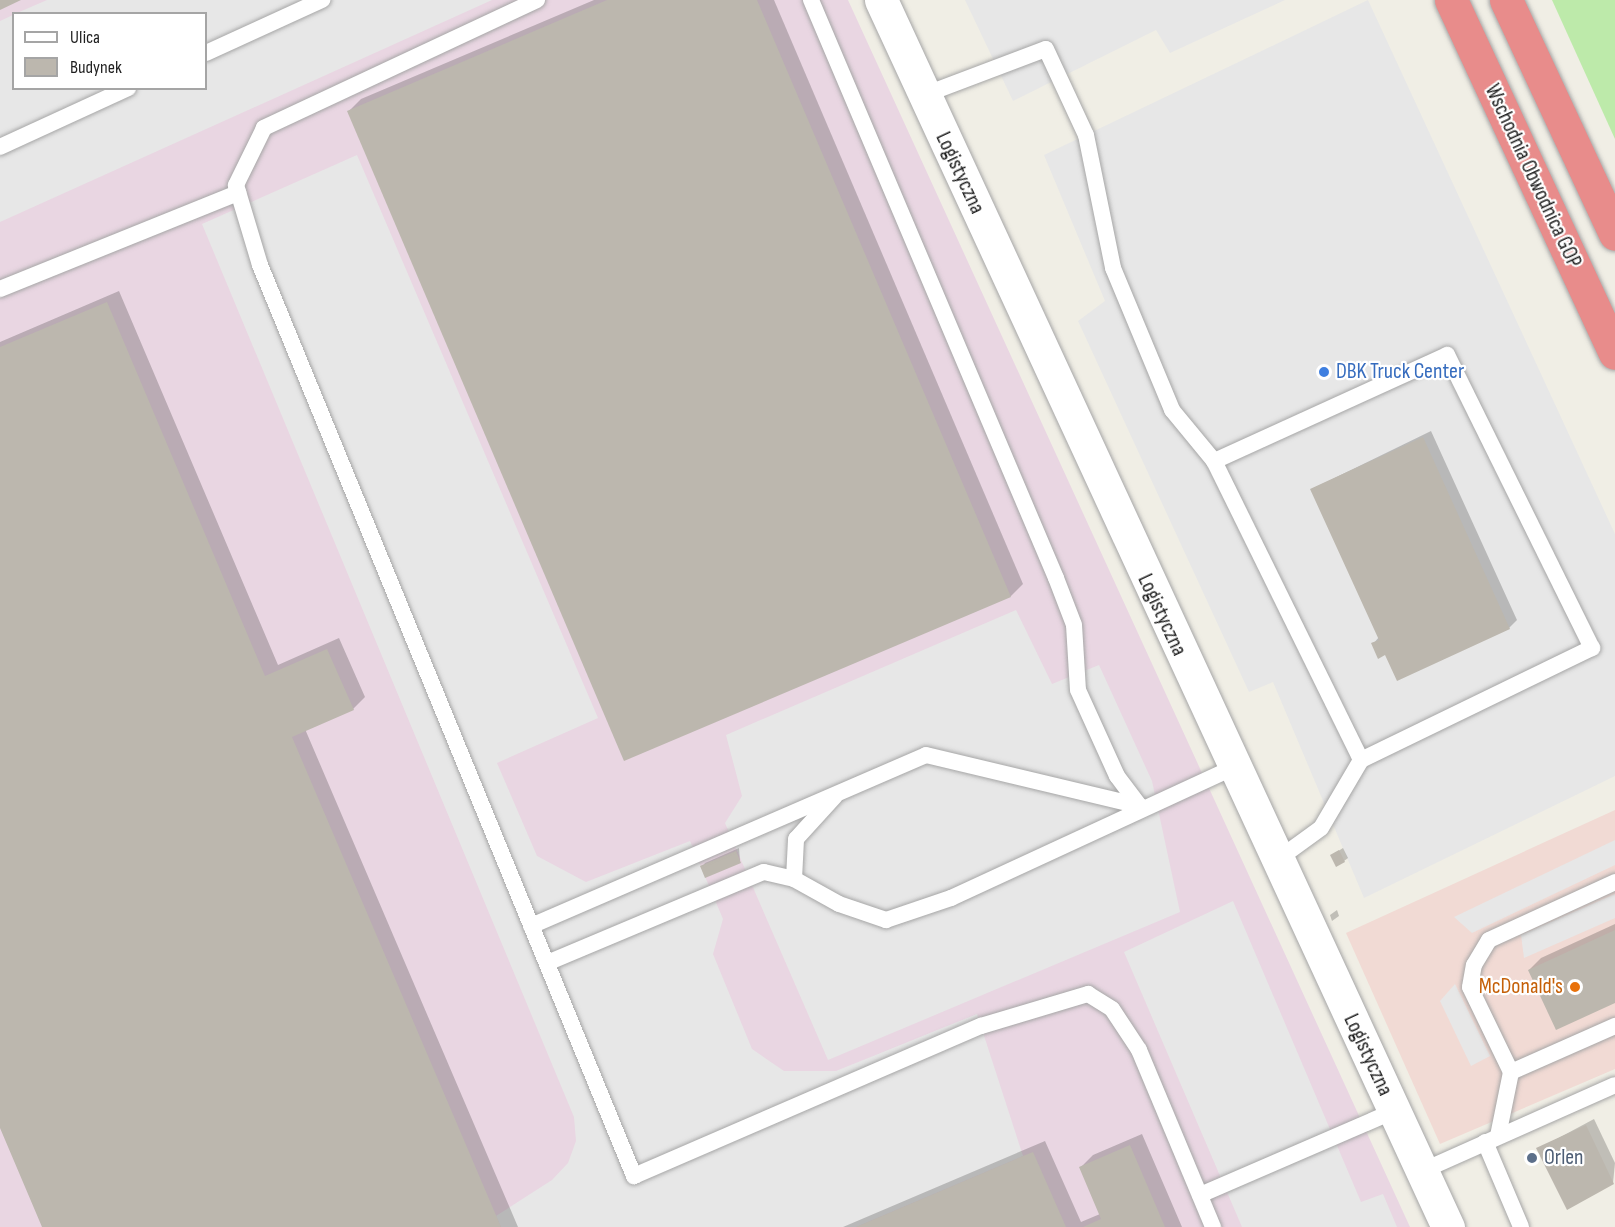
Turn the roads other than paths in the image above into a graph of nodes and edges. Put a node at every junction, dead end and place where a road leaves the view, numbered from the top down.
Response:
1 (322, 0) edge
2 (537, 0) edge
3 (811, 0) edge
4 (881, 0) edge
5 (1451, 0) edge
6 (1506, 0) edge
7 (207, 53) edge
8 (124, 90) edge
9 (924, 95) junction
10 (0, 147) edge
11 (238, 193) junction
12 (1615, 234) edge
13 (0, 289) edge
14 (1615, 352) edge
15 (1214, 461) junction
16 (1360, 760) junction
17 (1232, 768) junction
18 (839, 791) junction
19 (1140, 806) junction
20 (1277, 860) junction
21 (794, 879) junction
22 (1615, 882) edge
23 (531, 926) junction
24 (547, 963) junction
25 (1615, 1026) edge
26 (1511, 1072) junction
27 (1615, 1085) edge
28 (1394, 1111) junction
29 (1491, 1139) junction
30 (1422, 1171) junction
31 (1200, 1195) junction
32 (1213, 1227) edge
33 (1448, 1227) edge
34 (1521, 1227) edge

1 - 7 lane
2 - 11 lane
3 - 19 lane
4 - 9 street, Logistyczna
5 - 14 highway, Wschodnia Obwodnica GOP
6 - 12 highway
8 - 10 lane
9 - 15 lane
9 - 17 street, Logistyczna
11 - 13 lane
11 - 23 lane
15 - 16 lane
15 - 16 lane
16 - 20 lane
17 - 19 lane
17 - 20 street, Logistyczna
18 - 19 lane
18 - 21 lane
18 - 23 lane
19 - 21 lane
20 - 28 street, Logistyczna
21 - 24 lane
22 - 26 lane
23 - 24 lane
24 - 31 lane
25 - 26 lane
26 - 29 lane
27 - 29 lane
28 - 30 street, Logistyczna
28 - 31 lane
29 - 30 lane
29 - 34 lane
30 - 33 street, Logistyczna
31 - 32 lane

